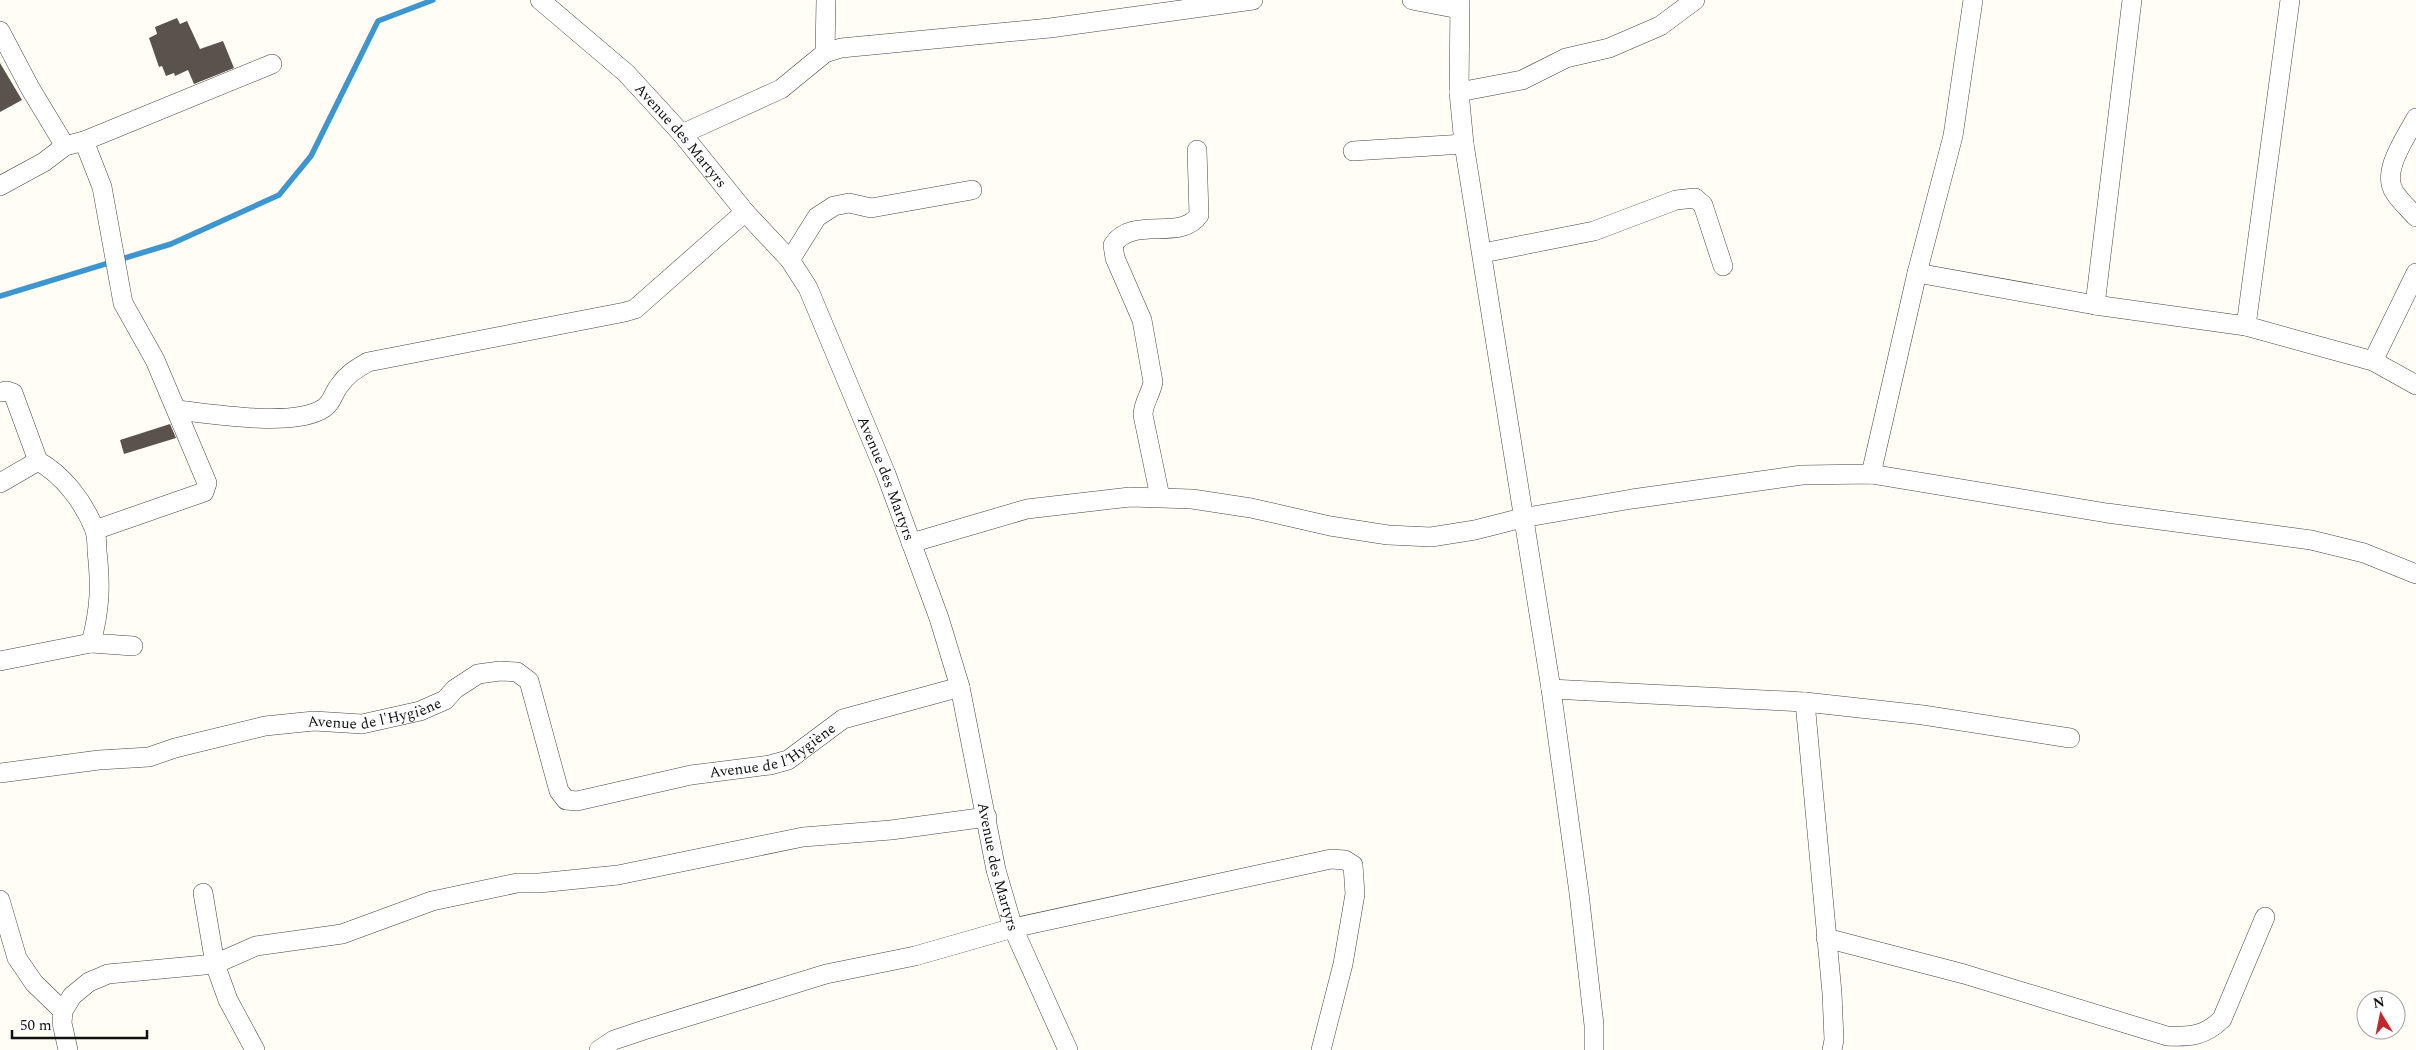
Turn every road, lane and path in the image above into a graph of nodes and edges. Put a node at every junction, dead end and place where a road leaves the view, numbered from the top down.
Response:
1 (540, 0) edge
2 (826, 0) edge
3 (1254, 0) edge
4 (1412, 0) edge
5 (1695, 0) edge
6 (1973, 0) edge
7 (2132, 0) edge
8 (2290, 0) edge
9 (1460, 5) edge
10 (0, 32) edge
11 (825, 53) junction
12 (272, 64) dead end
13 (1459, 92) junction
14 (2416, 118) edge
15 (682, 134) junction
16 (84, 140) junction
17 (1464, 144) junction
18 (65, 146) junction
19 (1197, 150) dead end
20 (1353, 151) dead end
21 (0, 186) edge
22 (972, 190) dead end
23 (745, 212) junction
24 (2416, 217) edge
25 (1483, 253) junction
26 (790, 260) junction
27 (1723, 266) dead end
28 (1917, 273) junction
29 (2416, 274) edge
30 (2095, 305) junction
31 (2246, 326) junction
32 (2372, 361) junction
33 (2416, 385) edge
34 (0, 392) edge
35 (177, 410) junction
36 (38, 461) junction
37 (1870, 474) junction
38 (0, 483) edge
39 (1160, 497) junction
40 (1522, 518) junction
41 (95, 530) junction
42 (912, 543) junction
43 (2416, 574) edge
44 (91, 643) junction
45 (133, 646) dead end
46 (0, 661) edge
47 (960, 687) junction
48 (1551, 689) junction
49 (1805, 702) junction
50 (2070, 738) dead end
51 (0, 773) edge
52 (987, 817) junction
53 (203, 893) dead end
54 (0, 900) edge
55 (2265, 917) dead end
56 (1013, 928) junction
57 (1826, 938) junction
58 (215, 964) junction
59 (63, 1011) junction
60 (68, 1050) edge
61 (255, 1050) edge
62 (599, 1050) edge
63 (1068, 1050) edge
64 (1320, 1050) edge
65 (1594, 1050) edge
66 (1832, 1050) edge

1 - 15 street, Avenue des Martyrs
2 - 11 street
3 - 11 street
4 - 9 street
5 - 13 street
6 - 28 street
7 - 30 street
8 - 31 street
9 - 13 street
10 - 18 street
11 - 15 street
12 - 16 street
13 - 17 street
14 - 24 street
15 - 23 street, Avenue des Martyrs
16 - 18 street
16 - 35 street
17 - 20 street
17 - 25 street
18 - 21 street
19 - 39 street
22 - 26 street
23 - 26 street, Avenue des Martyrs
23 - 35 street
25 - 27 street
25 - 40 street
26 - 42 street, Avenue des Martyrs
28 - 30 street
28 - 37 street
29 - 32 street
30 - 31 street
31 - 32 street
32 - 33 street
34 - 36 street
35 - 41 street
36 - 38 street
36 - 41 street
37 - 40 street
37 - 43 street
39 - 40 street
39 - 42 street
40 - 48 street
41 - 44 street
42 - 47 street, Avenue des Martyrs
44 - 45 street
44 - 46 street
47 - 51 street, Avenue de l'Hygiène
47 - 52 street, Avenue des Martyrs
48 - 49 street
48 - 65 street
49 - 50 street
49 - 57 street
52 - 56 street, Avenue des Martyrs
52 - 58 street
53 - 58 street
54 - 59 street
55 - 57 street
56 - 62 street
56 - 63 street, Avenue des Martyrs
56 - 64 street
57 - 66 street
58 - 59 street
58 - 61 street
59 - 60 street

